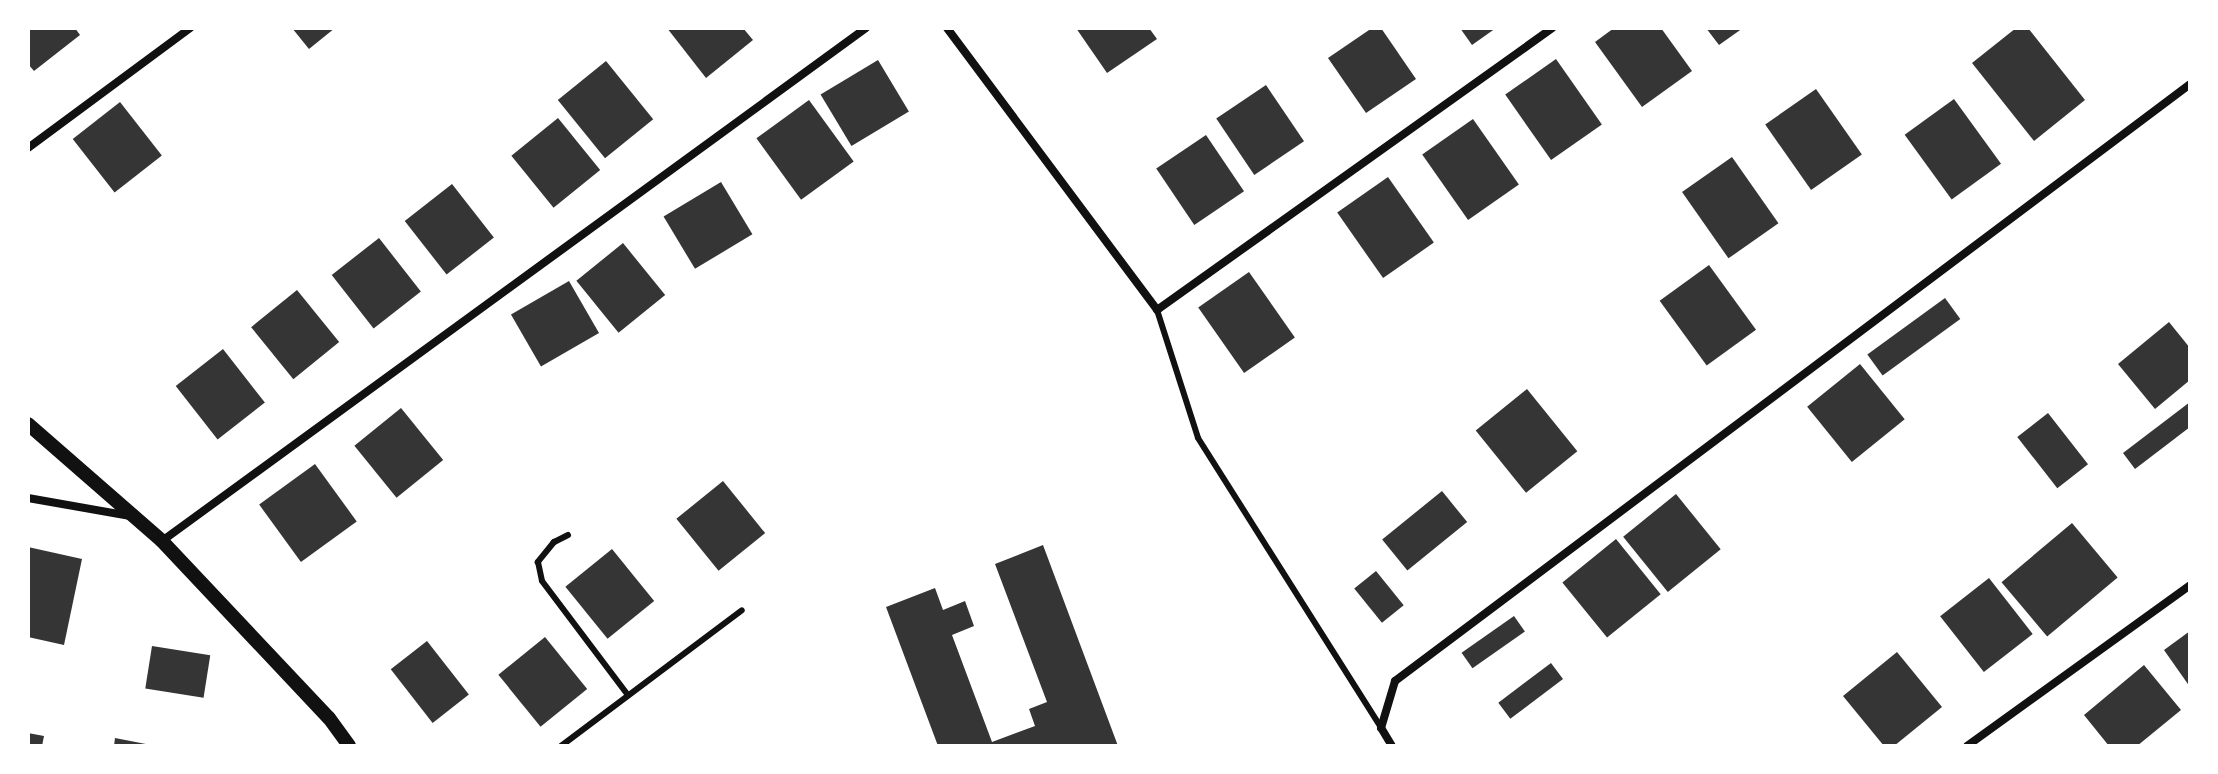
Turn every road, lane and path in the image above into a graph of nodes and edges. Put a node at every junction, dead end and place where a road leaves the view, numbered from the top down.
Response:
1 (190, 28) edge
2 (866, 28) edge
3 (947, 28) edge
4 (1553, 28) edge
5 (2190, 84) edge
6 (28, 148) edge
7 (1157, 310) junction
8 (28, 424) edge
9 (28, 498) edge
10 (134, 517) junction
11 (568, 535) dead end
12 (162, 541) junction
13 (2190, 585) edge
14 (742, 610) dead end
15 (628, 695) junction
16 (1381, 728) junction
17 (349, 746) edge
18 (561, 746) edge
19 (1392, 746) edge
20 (1967, 746) edge

1 - 6 street
2 - 12 street
3 - 7 street
4 - 7 street
5 - 16 street
7 - 16 lane
8 - 10 street
9 - 10 street
10 - 12 street
11 - 15 lane
12 - 17 street
13 - 20 street
14 - 15 lane
15 - 18 lane
16 - 19 street

